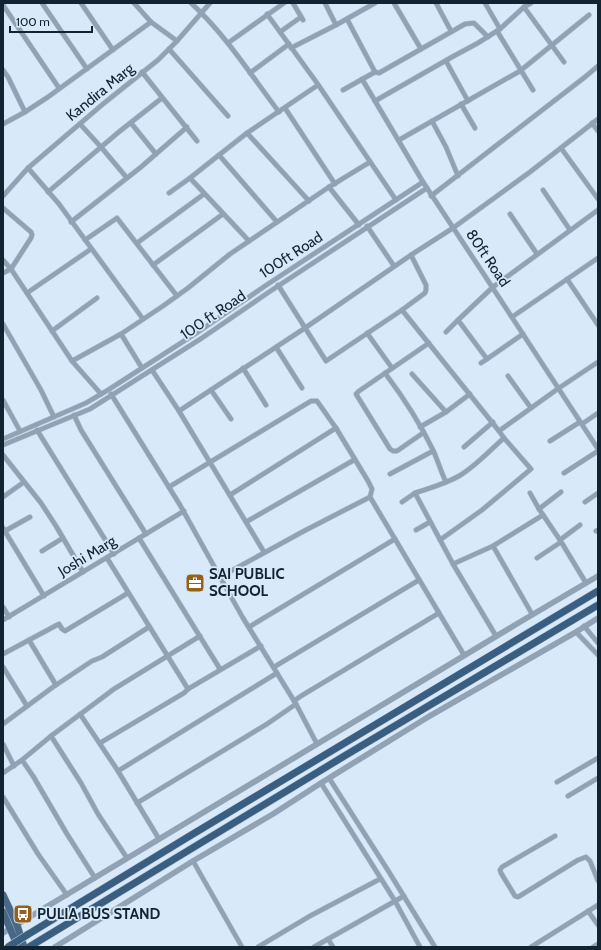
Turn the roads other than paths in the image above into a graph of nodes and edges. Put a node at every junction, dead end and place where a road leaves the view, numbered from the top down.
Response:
1 (42, 3) edge
2 (81, 3) edge
3 (134, 3) edge
4 (191, 3) edge
5 (210, 3) edge
6 (284, 3) edge
7 (293, 3) edge
8 (325, 3) edge
9 (375, 3) edge
10 (394, 3) edge
11 (436, 3) edge
12 (485, 3) edge
13 (530, 3) edge
14 (3, 5) edge
15 (524, 7) junction
16 (202, 13) junction
17 (267, 14) junction
18 (589, 15) dead end
19 (347, 19) junction
20 (151, 22) junction
21 (336, 25) junction
22 (499, 30) junction
23 (451, 31) junction
24 (280, 32) junction
25 (488, 37) junction
26 (176, 41) junction
27 (228, 43) junction
28 (552, 45) junction
29 (290, 46) junction
30 (169, 49) junction
31 (113, 50) junction
32 (420, 50) junction
33 (446, 60) junction
34 (564, 62) dead end
35 (598, 66) edge
36 (87, 68) junction
37 (3, 70) edge
38 (520, 71) junction
39 (142, 72) junction
40 (375, 72) junction
41 (250, 73) junction
42 (8, 77) junction
43 (362, 79) junction
44 (3, 80) edge
45 (318, 85) junction
46 (59, 88) junction
47 (344, 90) dead end
48 (533, 90) dead end
49 (162, 98) junction
50 (375, 101) junction
51 (468, 101) junction
52 (461, 104) junction
53 (285, 108) junction
54 (25, 112) junction
55 (279, 112) junction
56 (228, 116) dead end
57 (598, 119) edge
58 (432, 121) junction
59 (131, 123) junction
60 (592, 123) junction
61 (3, 124) edge
62 (80, 124) junction
63 (186, 127) junction
64 (475, 128) dead end
65 (598, 131) edge
66 (247, 133) junction
67 (398, 140) junction
68 (197, 141) dead end
69 (101, 147) junction
70 (561, 148) junction
71 (156, 154) junction
72 (219, 155) junction
73 (370, 162) junction
74 (28, 168) junction
75 (458, 176) junction
76 (127, 178) junction
77 (190, 178) junction
78 (423, 182) junction
79 (335, 184) junction
80 (329, 187) junction
81 (427, 188) junction
82 (543, 190) dead end
83 (48, 192) junction
84 (169, 193) dead end
85 (204, 194) junction
86 (3, 196) edge
87 (432, 196) junction
88 (598, 199) edge
89 (396, 200) junction
90 (309, 201) junction
91 (3, 208) edge
92 (598, 210) edge
93 (223, 214) junction
94 (510, 214) dead end
95 (71, 222) junction
96 (277, 222) junction
97 (364, 222) junction
98 (359, 225) junction
99 (368, 227) junction
100 (453, 228) junction
101 (570, 230) junction
102 (85, 240) junction
103 (249, 241) junction
104 (136, 243) junction
105 (91, 249) junction
106 (537, 254) junction
107 (411, 255) junction
108 (598, 258) edge
109 (3, 260) edge
110 (153, 265) junction
111 (394, 266) junction
112 (11, 269) junction
113 (3, 273) edge
114 (566, 279) junction
115 (275, 280) junction
116 (278, 286) junction
117 (493, 287) junction
118 (27, 293) junction
119 (177, 296) junction
120 (97, 298) dead end
121 (402, 310) junction
122 (512, 317) junction
123 (143, 320) junction
124 (458, 320) junction
125 (3, 324) edge
126 (598, 325) edge
127 (304, 328) junction
128 (52, 331) junction
129 (446, 332) dead end
130 (367, 333) junction
131 (121, 334) junction
132 (523, 334) junction
133 (429, 343) junction
134 (276, 347) junction
135 (487, 359) junction
136 (72, 361) junction
137 (598, 362) edge
138 (481, 363) dead end
139 (142, 368) junction
140 (243, 368) junction
141 (392, 368) junction
142 (152, 370) junction
143 (385, 374) junction
144 (412, 374) dead end
145 (508, 376) dead end
146 (302, 388) dead end
147 (559, 388) junction
148 (108, 390) junction
149 (211, 390) junction
150 (101, 394) junction
151 (470, 394) junction
152 (112, 395) junction
153 (3, 400) edge
154 (266, 405) dead end
155 (531, 408) junction
156 (179, 411) junction
157 (446, 412) junction
158 (598, 413) edge
159 (74, 415) junction
160 (54, 416) junction
161 (231, 419) dead end
162 (493, 422) junction
163 (581, 423) junction
164 (420, 427) junction
165 (336, 428) junction
166 (37, 430) junction
167 (20, 431) junction
168 (499, 431) junction
169 (423, 433) junction
170 (504, 438) junction
171 (3, 439) edge
172 (550, 441) dead end
173 (3, 445) edge
174 (464, 447) dead end
175 (598, 450) edge
176 (433, 451) junction
177 (3, 455) edge
178 (354, 460) junction
179 (210, 462) junction
180 (564, 473) dead end
181 (390, 474) dead end
182 (24, 482) junction
183 (446, 482) junction
184 (169, 487) junction
185 (561, 492) dead end
186 (415, 493) junction
187 (530, 493) dead end
188 (598, 493) edge
189 (230, 495) junction
190 (3, 497) edge
191 (370, 497) junction
192 (402, 502) dead end
193 (585, 502) dead end
194 (539, 509) junction
195 (184, 511) junction
196 (543, 515) junction
197 (30, 517) dead end
198 (246, 522) junction
199 (430, 522) junction
200 (580, 525) dead end
201 (4, 529) edge
202 (416, 530) dead end
203 (146, 534) junction
204 (63, 538) junction
205 (139, 538) junction
206 (395, 539) junction
207 (440, 540) junction
208 (561, 541) junction
209 (493, 546) junction
210 (42, 551) dead end
211 (264, 552) junction
212 (114, 554) junction
213 (107, 558) junction
214 (537, 558) dead end
215 (453, 564) junction
216 (83, 572) junction
217 (220, 576) junction
218 (598, 576) edge
219 (419, 580) junction
220 (586, 583) junction
221 (598, 591) edge
222 (128, 593) junction
223 (44, 596) junction
224 (598, 605) edge
225 (3, 607) edge
226 (439, 613) junction
227 (532, 614) junction
228 (9, 617) junction
229 (598, 618) edge
230 (3, 620) edge
231 (584, 626) junction
232 (150, 627) junction
233 (249, 627) junction
234 (576, 632) junction
235 (200, 636) junction
236 (496, 636) junction
237 (29, 640) junction
238 (598, 643) edge
239 (260, 646) junction
240 (3, 654) edge
241 (598, 655) edge
242 (167, 656) junction
243 (464, 656) junction
244 (3, 667) edge
245 (274, 667) junction
246 (220, 669) junction
247 (277, 673) junction
248 (56, 685) junction
249 (188, 689) junction
250 (295, 702) junction
251 (27, 706) junction
252 (80, 714) junction
253 (3, 724) edge
254 (51, 736) junction
255 (100, 743) junction
256 (3, 744) edge
257 (317, 744) junction
258 (598, 758) edge
259 (22, 760) junction
260 (14, 766) junction
261 (118, 771) junction
262 (3, 773) edge
263 (329, 778) junction
264 (598, 778) edge
265 (557, 782) dead end
266 (320, 783) junction
267 (568, 796) dead end
268 (3, 797) edge
269 (137, 803) junction
270 (555, 836) dead end
271 (159, 838) junction
272 (127, 858) junction
273 (193, 861) junction
274 (95, 878) junction
275 (380, 878) junction
276 (598, 881) edge
277 (3, 895) edge
278 (67, 895) junction
279 (404, 896) junction
280 (395, 901) junction
281 (598, 905) edge
282 (588, 911) junction
283 (3, 912) edge
284 (598, 925) edge
285 (14, 927) junction
286 (3, 933) edge
287 (328, 939) junction
288 (598, 944) edge
289 (29, 946) edge
290 (8, 947) edge
291 (18, 947) edge
292 (54, 947) edge
293 (242, 947) edge
294 (258, 947) edge
295 (314, 947) edge
296 (333, 947) edge
297 (420, 947) edge
298 (435, 947) edge
299 (532, 947) edge
300 (593, 947) edge

1 - 36 street
2 - 31 street
3 - 20 street
4 - 16 street
5 - 16 street, Kandira Marg
6 - 17 street
7 - 24 street
8 - 21 street
9 - 19 street
10 - 32 street
11 - 23 street
12 - 22 street
13 - 15 street
14 - 46 street
15 - 22 street
15 - 28 street
16 - 26 street, Kandira Marg
16 - 27 street
17 - 24 street
17 - 27 street
18 - 28 street
19 - 21 street
19 - 40 street
20 - 26 street
20 - 31 street
21 - 29 street
22 - 25 street
22 - 38 street
23 - 25 street
23 - 32 street
24 - 29 street
25 - 33 street
26 - 30 street, Kandira Marg
27 - 41 street
28 - 34 street
28 - 38 street
29 - 41 street
29 - 45 street
30 - 39 street, Kandira Marg
30 - 56 street
31 - 36 street
32 - 40 street
33 - 50 street
33 - 51 street
35 - 75 street
36 - 46 street
37 - 42 street
38 - 48 street
38 - 51 street
39 - 49 street
39 - 62 street, Kandira Marg
40 - 43 street
41 - 55 street
42 - 44 street
42 - 54 street
43 - 47 street
43 - 50 street, 80ft Road
45 - 53 street
45 - 73 street
46 - 54 street
49 - 59 street
49 - 63 street
50 - 67 street, 80ft Road
51 - 52 street
52 - 58 street
52 - 64 street
53 - 55 street
53 - 79 street
54 - 61 street
55 - 66 street
57 - 60 street
58 - 67 street
58 - 75 street
59 - 69 street
59 - 71 street
60 - 65 street
60 - 70 street
62 - 69 street
62 - 74 street, Kandira Marg
63 - 68 street
63 - 71 street
66 - 72 street
66 - 90 street
67 - 78 street, 80ft Road
69 - 76 street
69 - 83 street
70 - 88 street
70 - 100 street
71 - 76 street
72 - 77 street
72 - 96 street
73 - 79 street
73 - 89 street
74 - 83 street
74 - 86 street, Kandira Marg
75 - 87 street
76 - 95 street
77 - 84 street
77 - 85 street
78 - 81 street, 80ft Road
78 - 89 street, 100ft Road
79 - 80 street
80 - 90 street
80 - 98 street
81 - 87 street, 80ft Road
81 - 99 street, 100 ft Road
82 - 101 street
83 - 95 street
85 - 93 street
85 - 104 street
87 - 100 street, 80ft Road
89 - 97 street, 100ft Road
90 - 96 street
91 - 112 street
92 - 101 street
93 - 103 street
93 - 110 street
94 - 106 street
95 - 102 street
96 - 103 street
97 - 98 street, 100ft Road
97 - 99 street
98 - 115 street, 100ft Road
99 - 111 street
99 - 116 street, 100 ft Road
100 - 107 street
100 - 117 street, 80ft Road
101 - 106 street
102 - 104 street
102 - 105 street
103 - 119 street
104 - 110 street
105 - 118 street
105 - 123 street
106 - 117 street
107 - 111 street
107 - 121 street
108 - 114 street
109 - 112 street
110 - 119 street
111 - 127 street
112 - 113 street
112 - 118 street
114 - 122 street
114 - 126 street
115 - 116 street
115 - 139 street, 100ft Road
116 - 127 street
116 - 142 street, 100 ft Road
117 - 122 street, 80ft Road
117 - 124 street
118 - 128 street
119 - 123 street
120 - 128 street
121 - 130 street
121 - 133 street
122 - 132 street, 80ft Road
123 - 131 street
124 - 129 street
124 - 135 street
125 - 160 street
127 - 130 street
127 - 134 street
128 - 136 street
130 - 141 street
131 - 136 street
131 - 139 street
132 - 135 street
132 - 147 street, 80ft Road
133 - 141 street
133 - 151 street
134 - 140 street
134 - 146 street
135 - 138 street
136 - 150 street
137 - 147 street
139 - 148 street, 100ft Road
140 - 149 street
140 - 154 street
141 - 143 street
142 - 152 street, 100 ft Road
142 - 156 street
143 - 164 street
143 - 169 street
144 - 157 street
145 - 155 street
147 - 155 street
147 - 163 street, 80ft Road
148 - 150 street, 100ft Road
148 - 152 street
149 - 156 street
149 - 161 street
150 - 160 street, 100ft Road
151 - 157 street
151 - 162 street
152 - 159 street, 100 ft Road
152 - 184 street
153 - 167 street
155 - 168 street
156 - 179 street
157 - 164 street
158 - 163 street
159 - 166 street, 100 ft Road
159 - 203 street
160 - 167 street, 100ft Road
162 - 168 street
162 - 174 street
163 - 172 street
163 - 175 street, 80ft Road
164 - 169 street
165 - 178 street
165 - 179 street
165 - 189 street
166 - 173 street, 100 ft Road
166 - 212 street
167 - 171 street, 100ft Road
168 - 170 street
169 - 176 street
170 - 183 street
170 - 207 street
175 - 180 street
176 - 181 street
176 - 183 street
177 - 182 street
178 - 191 street
178 - 198 street
179 - 184 street
179 - 189 street
182 - 190 street
182 - 204 street
183 - 186 street
184 - 195 street
185 - 194 street
186 - 192 street
186 - 199 street
187 - 194 street
188 - 193 street
189 - 198 street
191 - 206 street
191 - 211 street
194 - 196 street
195 - 203 street, Joshi Marg
195 - 217 street
196 - 208 street
196 - 209 street
197 - 201 street
198 - 211 street
199 - 202 street
199 - 207 street
200 - 208 street
201 - 223 street
203 - 205 street, Joshi Marg
204 - 210 street
204 - 216 street
205 - 212 street, Joshi Marg
205 - 235 street
206 - 219 street
206 - 233 street
207 - 215 street
208 - 214 street
208 - 220 street
209 - 215 street
209 - 227 street
211 - 217 street
212 - 213 street, Joshi Marg
213 - 216 street, Joshi Marg
213 - 222 street
215 - 236 street
216 - 223 street, Joshi Marg
217 - 233 street
218 - 220 street
219 - 226 street
219 - 245 street
220 - 227 street
221 - 290 highway, bridge
222 - 232 street
222 - 237 street
223 - 228 street, Joshi Marg
224 - 289 highway
225 - 228 street
226 - 243 street
226 - 250 street
227 - 236 street
228 - 230 street, Joshi Marg
229 - 231 street
231 - 234 street
231 - 238 street
232 - 242 street
232 - 248 street
233 - 239 street
234 - 241 street
234 - 263 street
235 - 242 street
235 - 246 street
236 - 243 street
237 - 240 street
237 - 248 street
239 - 245 street
239 - 246 street
242 - 249 street
242 - 252 street
243 - 257 street
244 - 251 street
245 - 247 street
246 - 249 street
247 - 250 street
247 - 261 street
248 - 251 street
249 - 255 street
250 - 257 street
250 - 269 street
251 - 253 street
252 - 254 street
252 - 255 street
254 - 259 street
254 - 272 street
255 - 261 street
256 - 260 street
257 - 271 street
258 - 265 street
259 - 260 street
259 - 274 street
260 - 262 street
261 - 269 street
263 - 266 street
263 - 279 street
264 - 267 street
266 - 273 street
266 - 275 street
268 - 278 street
269 - 271 street
270 - 276 street
271 - 272 street
272 - 274 street
273 - 292 street
273 - 293 street
274 - 278 street
275 - 280 street
275 - 294 street
277 - 285 main road
278 - 285 street
279 - 280 street
279 - 298 street
280 - 287 street
280 - 297 street
281 - 282 street
282 - 284 street
282 - 299 street
283 - 285 main road
285 - 286 street
285 - 289 main road
285 - 291 main road
287 - 295 street
287 - 296 street
288 - 300 street

